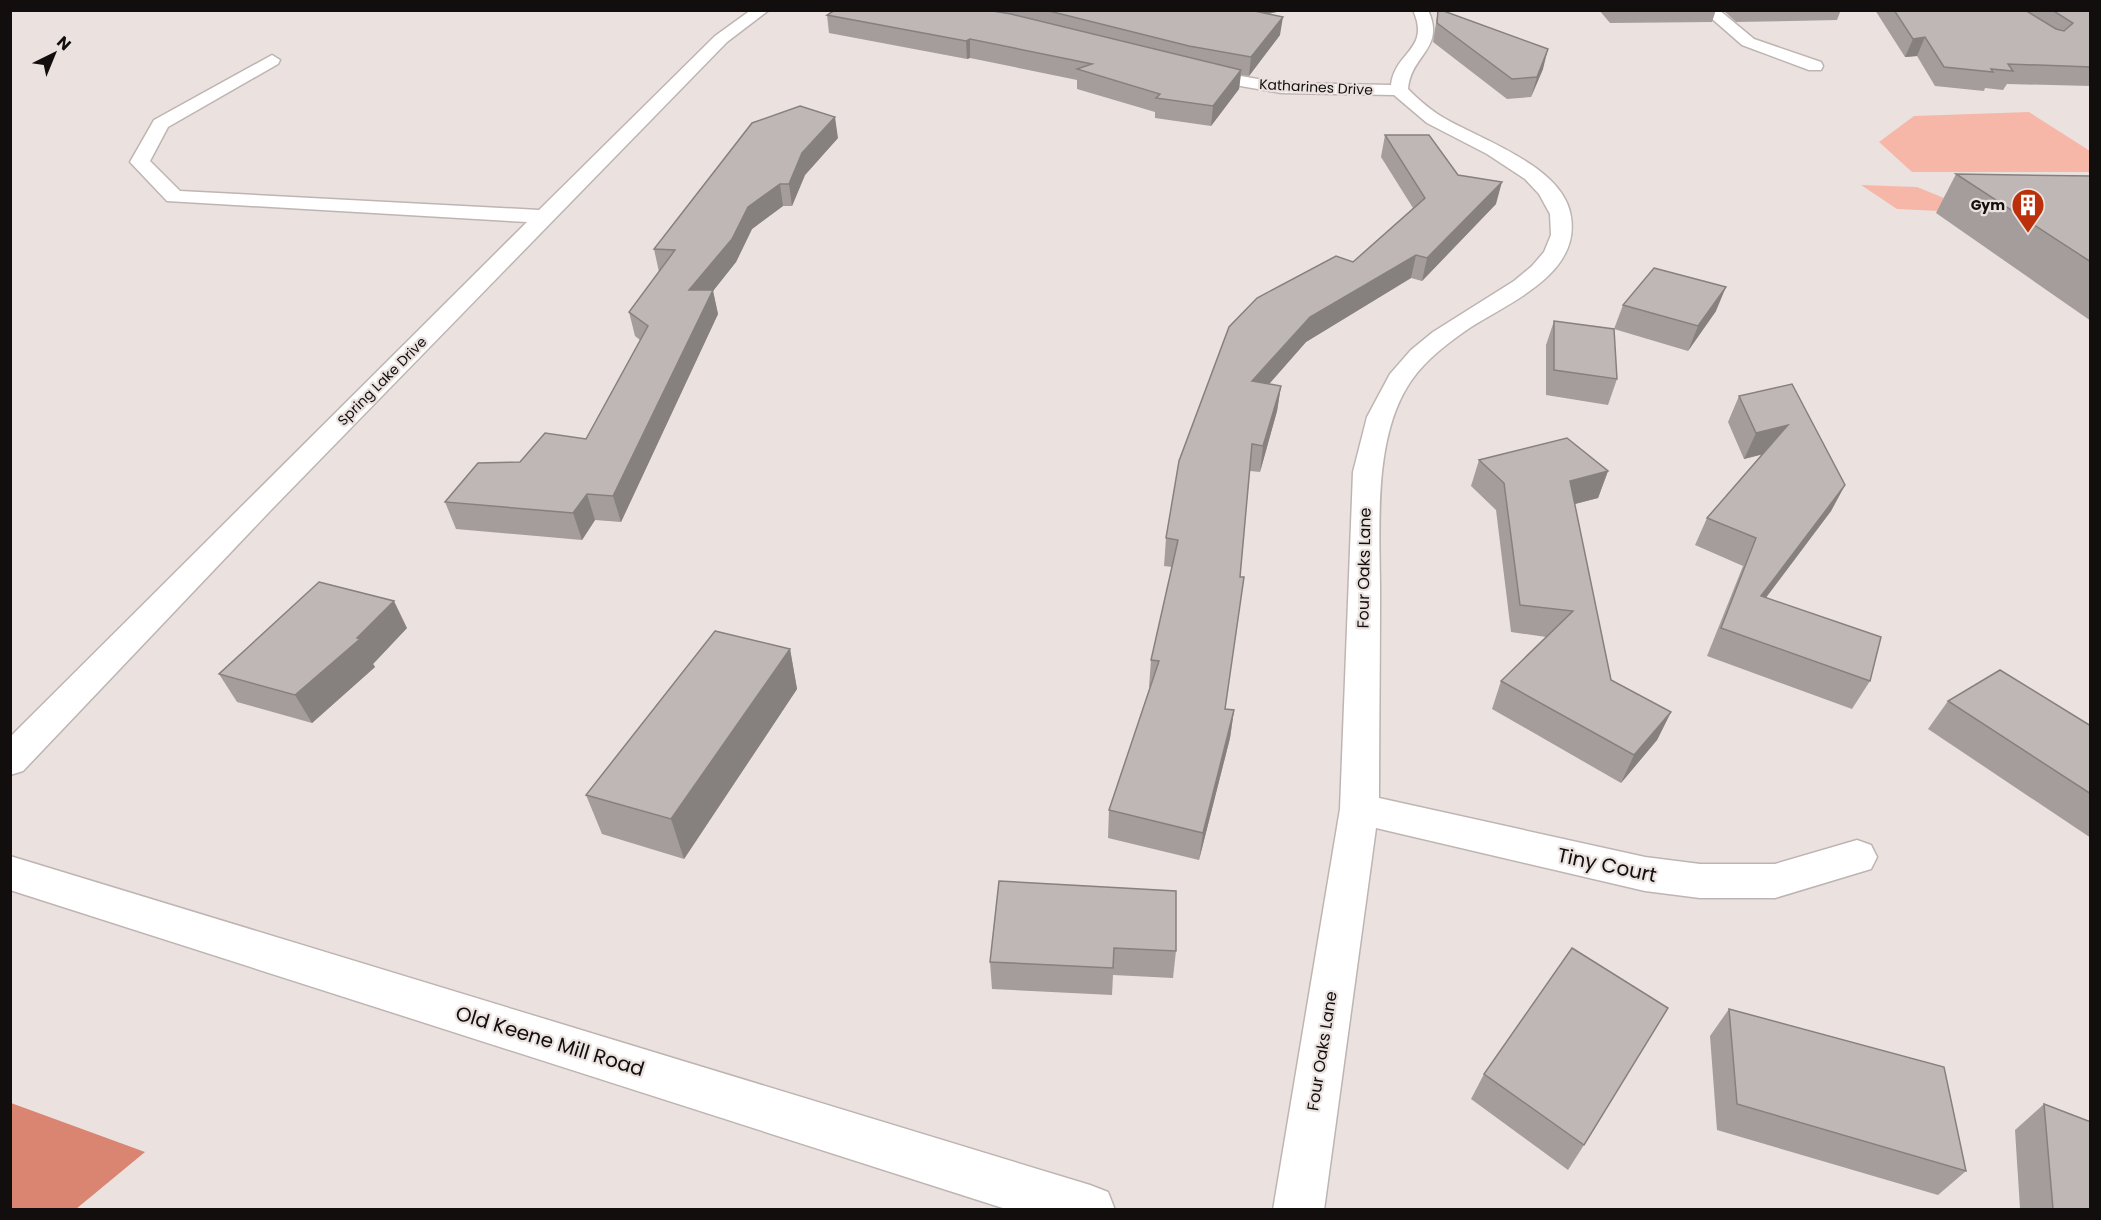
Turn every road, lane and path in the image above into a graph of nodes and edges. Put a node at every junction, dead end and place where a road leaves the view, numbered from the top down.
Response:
1 (762, 10) edge
2 (1420, 10) edge
3 (1709, 10) edge
4 (272, 60) dead end
5 (1815, 66) dead end
6 (1180, 69) edge
7 (1399, 90) junction
8 (547, 217) junction
9 (10, 761) edge
10 (1359, 809) junction
11 (1857, 857) dead end
12 (10, 873) edge
13 (1090, 1209) edge
14 (1298, 1209) edge

1 - 8 street, Spring Lake Drive
2 - 7 street
3 - 5 street
4 - 8 street
6 - 7 street, Katharines Drive
7 - 10 street, Four Oaks Lane
8 - 9 street, Spring Lake Drive
10 - 11 street, Tiny Court
10 - 14 street, Four Oaks Lane
12 - 13 street, Old Keene Mill Road

